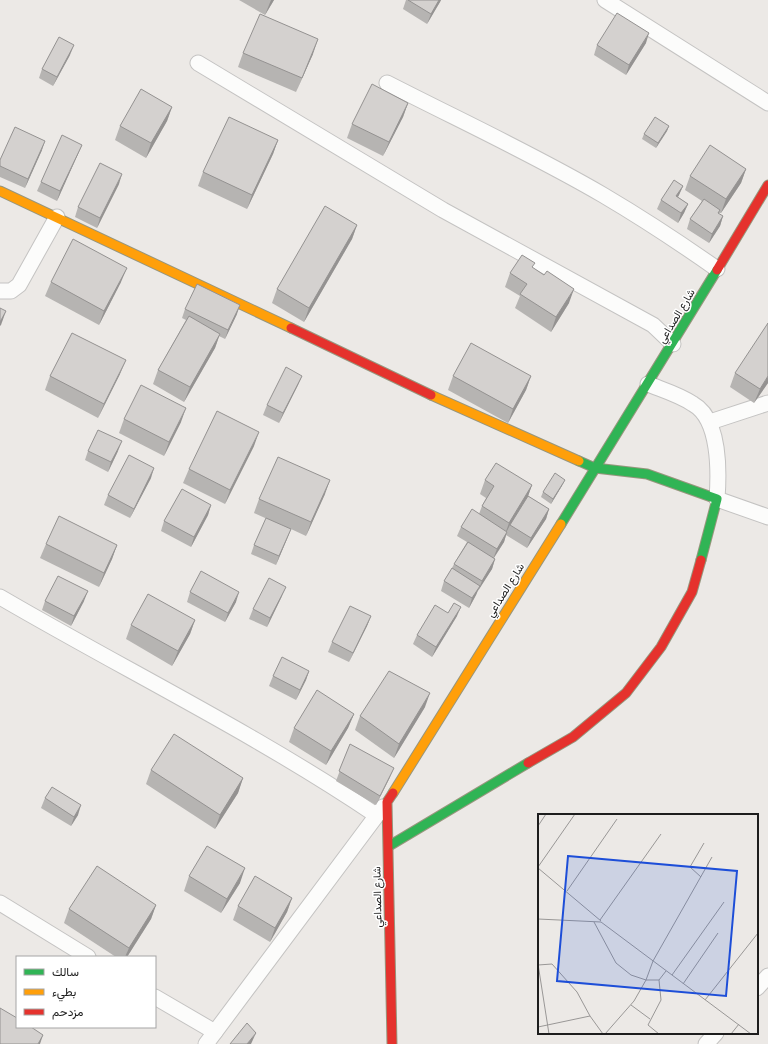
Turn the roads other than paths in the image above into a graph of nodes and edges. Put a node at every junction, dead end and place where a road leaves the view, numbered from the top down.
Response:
1 (605, 0) edge
2 (198, 63) dead end
3 (387, 83) dead end
4 (768, 103) edge
5 (768, 185) edge
6 (0, 191) edge
7 (57, 217) junction
8 (717, 269) junction
9 (0, 291) edge
10 (673, 344) junction
11 (648, 384) junction
12 (768, 403) edge
13 (710, 422) junction
14 (595, 468) junction
15 (717, 499) junction
16 (768, 517) edge
17 (0, 597) edge
18 (387, 802) junction
19 (376, 815) junction
20 (389, 846) junction
21 (0, 903) edge
22 (86, 956) edge
23 (768, 976) edge
24 (758, 987) edge
25 (156, 998) edge
26 (715, 1034) edge
27 (211, 1038) edge
28 (392, 1044) edge
29 (706, 1044) edge

1 - 4 street
2 - 10 street
3 - 8 street
5 - 8 street, شارع الصداعي
6 - 7 street
7 - 9 street
7 - 14 street
8 - 10 street, شارع الصداعي
10 - 11 street, شارع الصداعي
11 - 13 street
11 - 14 street, شارع الصداعي
12 - 13 street
13 - 15 street
14 - 15 street
14 - 18 street, شارع الصداعي
15 - 16 street
15 - 20 street
17 - 19 street
18 - 19 street
18 - 20 street, شارع الصداعي
19 - 27 street
20 - 28 street, شارع الصداعي
21 - 22 street
23 - 24 street
25 - 27 street
26 - 29 street

